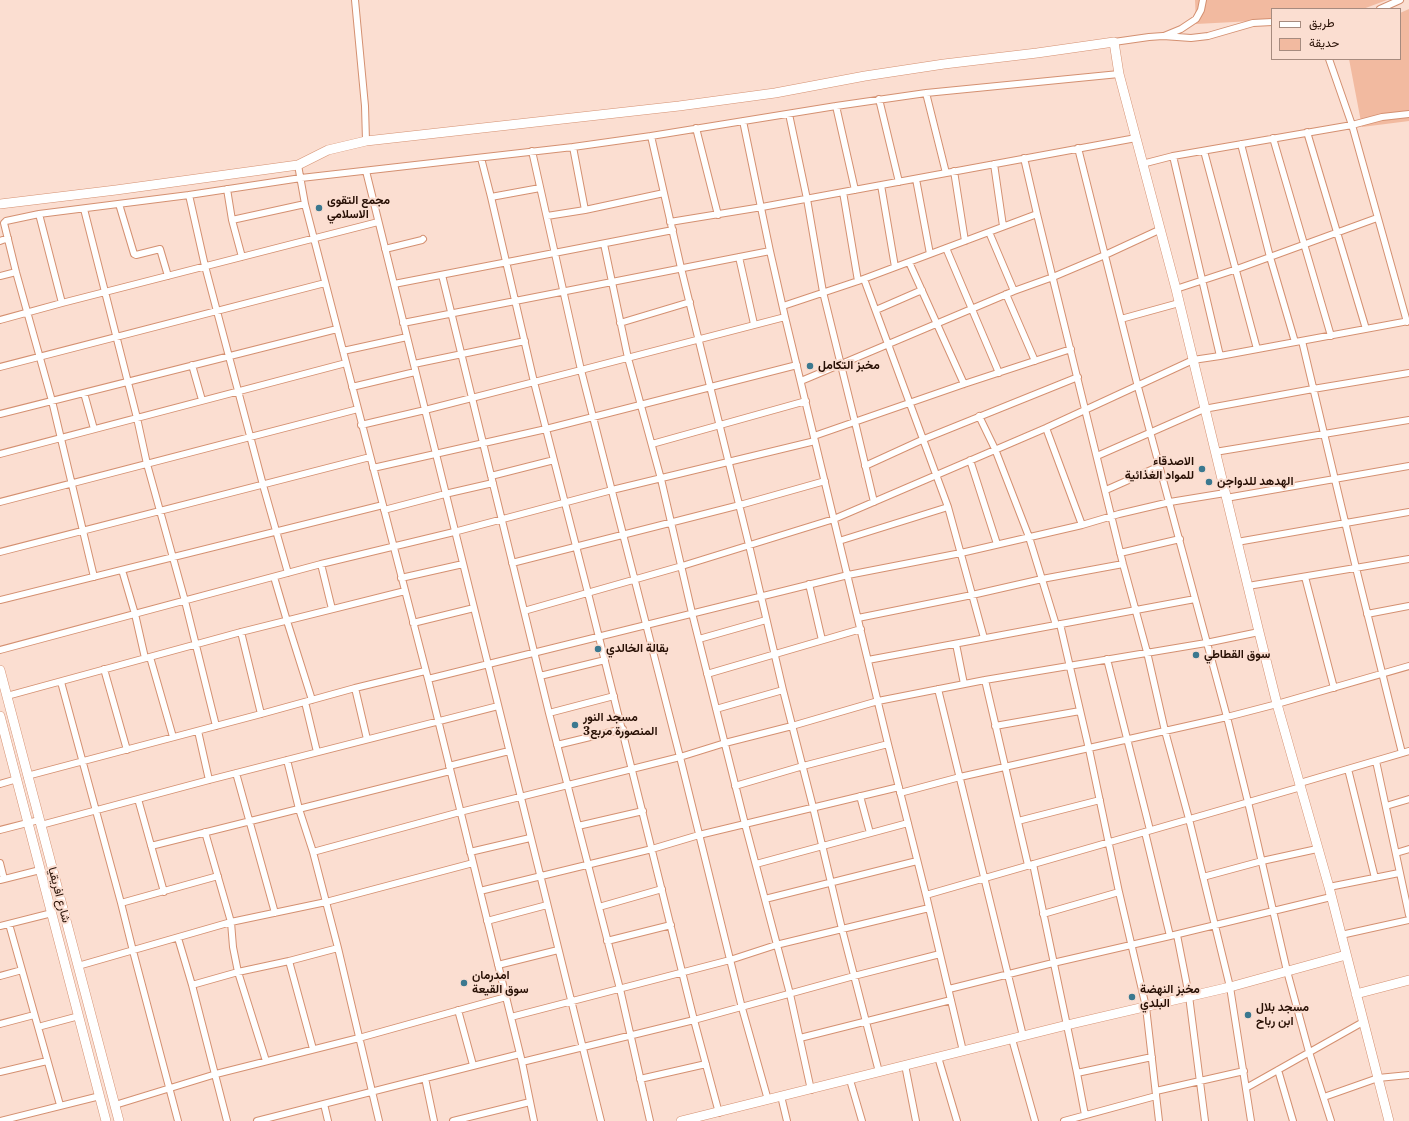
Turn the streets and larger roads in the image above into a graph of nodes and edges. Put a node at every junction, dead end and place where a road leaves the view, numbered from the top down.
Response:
1 (355, 0) edge
2 (1203, 0) edge
3 (1400, 0) edge
4 (1382, 8) edge
5 (1271, 22) edge
6 (1163, 36) junction
7 (1114, 42) junction
8 (1329, 60) edge
9 (1119, 74) junction
10 (926, 92) junction
11 (879, 99) junction
12 (836, 106) junction
13 (789, 114) junction
14 (1409, 114) edge
15 (744, 121) junction
16 (1352, 125) junction
17 (696, 128) junction
18 (1307, 132) junction
19 (651, 136) junction
20 (1136, 138) junction
21 (1273, 138) junction
22 (366, 141) junction
23 (1241, 144) junction
24 (572, 147) junction
25 (1078, 148) junction
26 (532, 151) junction
27 (1204, 151) junction
28 (1173, 156) junction
29 (481, 158) junction
30 (1024, 158) junction
31 (994, 164) junction
32 (1142, 164) junction
33 (298, 165) junction
34 (366, 171) junction
35 (954, 172) junction
36 (946, 173) junction
37 (301, 178) junction
38 (916, 179) junction
39 (899, 182) junction
40 (881, 185) junction
41 (540, 188) junction
42 (226, 189) junction
43 (855, 190) junction
44 (843, 192) junction
45 (664, 193) junction
46 (189, 195) junction
47 (491, 197) junction
48 (807, 199) junction
49 (0, 204) edge
50 (119, 204) junction
51 (305, 204) junction
52 (762, 207) junction
53 (84, 209) junction
54 (585, 210) junction
55 (39, 214) junction
56 (1037, 214) junction
57 (718, 215) junction
58 (547, 216) junction
59 (1377, 218) junction
60 (232, 220) junction
61 (378, 222) junction
62 (670, 222) junction
63 (1003, 226) junction
64 (672, 230) junction
65 (1160, 230) junction
66 (989, 232) junction
67 (1338, 232) junction
68 (8, 238) junction
69 (314, 239) junction
70 (423, 239) dead end
71 (0, 241) edge
72 (965, 241) junction
73 (604, 244) junction
74 (1304, 245) junction
75 (946, 248) junction
76 (385, 249) junction
77 (770, 251) junction
78 (555, 253) junction
79 (930, 254) junction
80 (1105, 255) junction
81 (242, 257) junction
82 (739, 257) junction
83 (1270, 257) junction
84 (507, 262) junction
85 (910, 262) junction
86 (205, 266) junction
87 (895, 267) junction
88 (681, 268) junction
89 (1237, 269) junction
90 (16, 272) junction
91 (442, 275) junction
92 (0, 276) edge
93 (168, 276) junction
94 (1053, 277) junction
95 (861, 280) junction
96 (1202, 281) junction
97 (611, 282) junction
98 (325, 283) junction
99 (394, 284) junction
100 (1176, 289) junction
101 (922, 290) junction
102 (1014, 291) junction
103 (105, 292) junction
104 (563, 292) junction
105 (823, 292) junction
106 (1006, 294) junction
107 (515, 301) junction
108 (690, 302) junction
109 (62, 303) junction
110 (1179, 303) junction
111 (783, 306) junction
112 (972, 308) junction
113 (876, 310) junction
114 (217, 311) junction
115 (28, 313) junction
116 (450, 314) junction
117 (785, 316) junction
118 (1121, 319) junction
119 (0, 320) edge
120 (1408, 322) edge
121 (403, 323) junction
122 (620, 323) junction
123 (754, 324) junction
124 (937, 324) junction
125 (337, 329) junction
126 (1366, 329) junction
127 (1331, 336) junction
128 (116, 337) junction
129 (407, 337) junction
130 (698, 339) junction
131 (525, 341) junction
132 (1302, 341) junction
133 (1295, 342) junction
134 (888, 344) junction
135 (1071, 349) junction
136 (342, 350) junction
137 (1257, 350) junction
138 (461, 355) junction
139 (229, 356) junction
140 (1220, 356) junction
141 (39, 357) junction
142 (628, 358) junction
143 (1193, 360) junction
144 (1035, 361) junction
145 (346, 363) junction
146 (840, 363) junction
147 (414, 364) junction
148 (192, 365) junction
149 (797, 365) junction
150 (0, 367) edge
151 (581, 370) junction
152 (415, 372) junction
153 (999, 373) junction
154 (1409, 373) edge
155 (1078, 377) junction
156 (801, 381) junction
157 (128, 382) junction
158 (534, 382) junction
159 (964, 384) junction
160 (1138, 386) junction
161 (352, 387) junction
162 (710, 387) junction
163 (1313, 389) junction
164 (238, 391) junction
165 (84, 393) junction
166 (471, 398) junction
167 (202, 400) junction
168 (52, 401) junction
169 (806, 401) junction
170 (909, 403) junction
171 (640, 404) junction
172 (358, 409) junction
173 (1086, 409) junction
174 (425, 410) junction
175 (1204, 410) junction
176 (0, 414) edge
177 (594, 416) junction
178 (979, 416) junction
179 (137, 418) junction
180 (1409, 420) edge
181 (855, 422) junction
182 (719, 424) junction
183 (361, 425) junction
184 (1046, 428) junction
185 (94, 429) junction
186 (546, 429) junction
187 (1151, 433) junction
188 (1324, 433) junction
189 (61, 437) junction
190 (251, 437) junction
191 (815, 438) junction
192 (924, 440) junction
193 (483, 443) junction
194 (652, 444) junction
195 (995, 449) junction
196 (1215, 452) junction
197 (435, 453) junction
198 (0, 454) edge
199 (1098, 456) junction
200 (370, 457) junction
201 (554, 460) junction
202 (970, 460) junction
203 (729, 462) junction
204 (148, 464) junction
205 (865, 466) junction
206 (1160, 466) junction
207 (1409, 466) edge
208 (373, 468) junction
209 (937, 475) junction
210 (491, 476) junction
211 (1335, 478) junction
212 (661, 480) junction
213 (825, 481) junction
214 (71, 482) junction
215 (492, 483) junction
216 (263, 485) junction
217 (612, 490) junction
218 (1106, 490) junction
219 (445, 494) junction
220 (1226, 495) junction
221 (0, 502) edge
222 (565, 502) junction
223 (874, 502) junction
224 (1170, 502) junction
225 (740, 505) junction
226 (948, 506) junction
227 (383, 508) junction
228 (160, 511) junction
229 (1409, 512) edge
230 (1112, 516) junction
231 (501, 519) junction
232 (834, 519) junction
233 (671, 522) junction
234 (1346, 523) junction
235 (1082, 525) junction
236 (83, 531) junction
237 (276, 531) junction
238 (454, 532) junction
239 (623, 534) junction
240 (1028, 537) junction
241 (1180, 539) junction
242 (839, 541) junction
243 (1237, 542) junction
244 (997, 544) junction
245 (749, 545) junction
246 (393, 546) junction
247 (577, 546) junction
248 (0, 552) edge
249 (961, 553) junction
250 (1120, 553) junction
251 (173, 557) junction
252 (1409, 559) edge
253 (512, 563) junction
254 (321, 564) junction
255 (463, 564) junction
256 (1123, 564) junction
257 (682, 566) junction
258 (1356, 568) junction
259 (122, 570) junction
260 (288, 573) junction
261 (848, 574) junction
262 (94, 577) junction
263 (274, 577) junction
264 (1305, 577) junction
265 (401, 578) junction
266 (1042, 579) junction
267 (634, 580) junction
268 (809, 584) junction
269 (1248, 586) junction
270 (404, 591) junction
271 (588, 593) junction
272 (972, 595) junction
273 (760, 596) junction
274 (1195, 599) junction
275 (0, 600) edge
276 (185, 601) junction
277 (1409, 606) edge
278 (474, 608) junction
279 (332, 609) junction
280 (1135, 609) junction
281 (524, 611) junction
282 (692, 613) junction
283 (134, 614) junction
284 (1367, 614) junction
285 (858, 618) junction
286 (766, 620) junction
287 (287, 621) junction
288 (413, 623) junction
289 (1058, 624) junction
290 (645, 625) junction
291 (861, 629) junction
292 (242, 632) junction
293 (1259, 632) junction
294 (599, 636) junction
295 (984, 638) junction
296 (699, 639) junction
297 (822, 640) junction
298 (1206, 643) junction
299 (956, 644) junction
300 (196, 645) junction
301 (0, 650) edge
302 (1147, 652) junction
303 (534, 653) junction
304 (774, 654) junction
305 (148, 658) junction
306 (1107, 659) junction
307 (605, 660) junction
308 (868, 660) junction
309 (488, 664) junction
310 (1070, 665) junction
311 (1409, 666) edge
312 (104, 669) junction
313 (0, 670) edge
314 (425, 671) junction
315 (707, 674) junction
316 (1382, 674) junction
317 (540, 676) junction
318 (428, 679) junction
319 (985, 680) junction
320 (61, 682) junction
321 (964, 684) junction
322 (355, 688) junction
323 (1334, 688) junction
324 (938, 689) junction
325 (782, 690) junction
326 (6, 696) junction
327 (614, 696) junction
328 (312, 700) junction
329 (878, 701) junction
330 (305, 702) junction
331 (1277, 704) junction
332 (498, 706) junction
333 (716, 709) junction
334 (1080, 711) junction
335 (549, 713) junction
336 (261, 714) junction
337 (0, 716) edge
338 (1227, 717) junction
339 (438, 722) junction
340 (216, 726) junction
341 (792, 726) junction
342 (995, 726) junction
343 (623, 729) junction
344 (198, 731) junction
345 (1165, 731) junction
346 (173, 737) junction
347 (367, 739) junction
348 (1127, 740) junction
349 (725, 743) junction
350 (888, 744) junction
351 (557, 745) junction
352 (1089, 749) junction
353 (127, 750) junction
354 (509, 751) junction
355 (1409, 751) edge
356 (317, 752) junction
357 (1402, 753) junction
358 (680, 757) junction
359 (287, 760) junction
360 (82, 761) junction
361 (1376, 761) junction
362 (803, 766) junction
363 (450, 768) junction
364 (1005, 768) junction
365 (632, 769) junction
366 (1348, 769) junction
367 (236, 773) junction
368 (27, 776) junction
369 (960, 778) junction
370 (17, 779) junction
371 (209, 780) junction
372 (0, 784) edge
373 (568, 784) junction
374 (1300, 785) junction
375 (735, 786) junction
376 (899, 790) junction
377 (520, 796) junction
378 (860, 796) junction
379 (138, 799) junction
380 (1100, 800) junction
381 (1409, 800) edge
382 (1248, 802) junction
383 (1386, 806) junction
384 (813, 807) junction
385 (300, 809) junction
386 (96, 811) junction
387 (460, 812) junction
388 (643, 812) junction
389 (1189, 819) junction
390 (250, 821) junction
391 (1018, 821) junction
392 (28, 823) junction
393 (40, 823) junction
394 (908, 823) junction
395 (745, 824) junction
396 (578, 826) junction
397 (0, 830) edge
398 (1147, 831) junction
399 (205, 832) junction
400 (870, 833) junction
401 (699, 835) junction
402 (530, 838) junction
403 (1108, 842) junction
404 (151, 846) junction
405 (822, 846) junction
406 (652, 849) junction
407 (1317, 849) junction
408 (1409, 849) edge
409 (313, 852) junction
410 (470, 852) junction
411 (1396, 853) junction
412 (917, 861) junction
413 (1262, 861) junction
414 (0, 863) edge
415 (473, 863) junction
416 (756, 864) junction
417 (588, 865) junction
418 (1030, 865) junction
419 (40, 870) junction
420 (1399, 873) junction
421 (218, 876) junction
422 (540, 876) junction
423 (1202, 877) junction
424 (985, 878) junction
425 (1375, 878) junction
426 (2, 880) edge
427 (831, 882) junction
428 (1329, 887) junction
429 (662, 889) junction
430 (480, 891) junction
431 (164, 892) junction
432 (1119, 892) junction
433 (926, 895) junction
434 (1331, 897) junction
435 (1407, 898) edge
436 (765, 899) junction
437 (326, 902) junction
438 (121, 903) junction
439 (547, 905) junction
440 (599, 907) junction
441 (929, 908) junction
442 (1274, 912) junction
443 (52, 913) junction
444 (275, 913) junction
445 (1043, 914) junction
446 (1409, 915) edge
447 (1409, 920) edge
448 (487, 921) junction
449 (231, 922) junction
450 (9, 924) junction
451 (671, 925) junction
452 (1215, 925) junction
453 (0, 926) edge
454 (842, 929) junction
455 (1177, 935) junction
456 (1341, 935) junction
457 (1170, 936) junction
458 (178, 938) junction
459 (607, 941) junction
460 (776, 945) junction
461 (1131, 945) junction
462 (338, 948) junction
463 (558, 950) junction
464 (133, 951) junction
465 (940, 954) junction
466 (1346, 955) junction
467 (730, 960) junction
468 (289, 961) junction
469 (1053, 962) junction
470 (498, 965) junction
471 (78, 966) junction
472 (22, 970) junction
473 (683, 971) junction
474 (1288, 971) junction
475 (238, 972) junction
476 (1007, 974) junction
477 (0, 976) edge
478 (854, 976) junction
479 (1409, 980) edge
480 (192, 985) junction
481 (1230, 987) junction
482 (620, 989) junction
483 (949, 989) junction
484 (790, 994) junction
485 (1356, 994) junction
486 (1189, 996) junction
487 (506, 997) junction
488 (952, 1000) junction
489 (571, 1002) junction
490 (1146, 1006) junction
491 (742, 1008) junction
492 (458, 1010) junction
493 (34, 1015) junction
494 (79, 1016) junction
495 (511, 1017) junction
496 (694, 1020) junction
497 (866, 1022) junction
498 (1363, 1022) junction
499 (0, 1024) edge
500 (1067, 1025) junction
501 (38, 1027) junction
502 (629, 1035) junction
503 (1023, 1036) junction
504 (359, 1038) junction
505 (800, 1038) junction
506 (1012, 1039) junction
507 (584, 1047) junction
508 (313, 1049) junction
509 (963, 1051) junction
510 (1309, 1052) junction
511 (520, 1054) junction
512 (938, 1057) junction
513 (1152, 1057) junction
514 (47, 1061) junction
515 (266, 1061) junction
516 (522, 1062) junction
517 (706, 1064) junction
518 (473, 1065) junction
519 (905, 1065) junction
520 (1278, 1070) junction
521 (1244, 1071) junction
522 (0, 1072) edge
523 (879, 1072) junction
524 (1078, 1072) junction
525 (216, 1074) junction
526 (1409, 1075) edge
527 (425, 1078) junction
528 (1378, 1078) junction
529 (640, 1079) junction
530 (850, 1080) junction
531 (1200, 1082) junction
532 (170, 1088) junction
533 (1246, 1088) junction
534 (811, 1090) junction
535 (372, 1092) junction
536 (1156, 1094) junction
537 (100, 1096) junction
538 (781, 1096) junction
539 (1324, 1097) junction
540 (768, 1100) junction
541 (530, 1102) junction
542 (324, 1104) junction
543 (60, 1105) junction
544 (115, 1105) junction
545 (719, 1113) junction
546 (1085, 1115) junction
547 (281, 1118) edge
548 (15, 1119) edge
549 (0, 1121) edge
550 (106, 1121) edge
551 (119, 1121) edge
552 (178, 1121) edge
553 (227, 1121) edge
554 (258, 1121) edge
555 (328, 1121) edge
556 (379, 1121) edge
557 (434, 1121) edge
558 (453, 1121) edge
559 (534, 1121) edge
560 (601, 1121) edge
561 (650, 1121) edge
562 (681, 1121) edge
563 (787, 1121) edge
564 (862, 1121) edge
565 (916, 1121) edge
566 (957, 1121) edge
567 (1035, 1121) edge
568 (1064, 1121) edge
569 (1159, 1121) edge
570 (1205, 1121) edge
571 (1251, 1121) edge
572 (1293, 1121) edge
573 (1331, 1121) edge
574 (1389, 1121) edge

1 - 22 street
2 - 6 street
3 - 4 street
5 - 6 street
6 - 7 street
7 - 9 street
7 - 22 street
8 - 16 street
9 - 10 street
9 - 20 street
10 - 11 street
10 - 36 street
11 - 12 street
11 - 39 street
12 - 13 street
12 - 43 street
13 - 15 street
13 - 48 street
14 - 16 street
15 - 17 street
15 - 52 street
16 - 18 street
16 - 59 street
17 - 19 street
17 - 57 street
18 - 21 street
18 - 67 street
19 - 24 street
19 - 45 street
20 - 25 street
20 - 32 street
21 - 23 street
21 - 74 street
22 - 33 street
23 - 27 street
23 - 83 street
24 - 26 street
24 - 54 street
25 - 30 street
25 - 80 street
26 - 29 street
26 - 41 street
27 - 28 street
27 - 89 street
28 - 32 street
28 - 96 street
29 - 34 street
29 - 47 street
30 - 31 street
30 - 56 street
31 - 35 street
31 - 63 street
32 - 65 street
33 - 37 street
33 - 49 street
34 - 37 street
34 - 61 street
35 - 36 street
35 - 72 street
36 - 38 street
37 - 42 street
37 - 51 street
38 - 39 street
38 - 79 street
39 - 40 street
40 - 43 street
40 - 87 street
41 - 47 street
41 - 58 street
42 - 46 street
42 - 60 street
43 - 44 street
44 - 48 street
44 - 95 street
45 - 54 street
45 - 62 street
46 - 50 street
46 - 86 street
47 - 84 street
48 - 52 street
48 - 105 street
50 - 53 street
50 - 93 street
51 - 60 street
51 - 69 street
52 - 57 street
52 - 77 street
53 - 55 street
53 - 103 street
54 - 58 street
55 - 68 street
55 - 109 street
56 - 63 street
56 - 94 street
57 - 62 street
58 - 78 street
59 - 67 street
59 - 120 street
60 - 81 street
61 - 69 street
61 - 76 street
62 - 64 street
63 - 66 street
64 - 73 street
64 - 88 street
65 - 80 street
65 - 100 street
66 - 72 street
66 - 102 street
67 - 74 street
67 - 126 street
68 - 71 street
68 - 90 street
69 - 81 street
69 - 98 street
70 - 76 street
72 - 75 street
73 - 78 street
73 - 97 street
74 - 83 street
74 - 127 street
75 - 79 street
75 - 112 street
76 - 99 street
77 - 82 street
77 - 111 street
78 - 84 street
78 - 104 street
79 - 85 street
80 - 94 street
80 - 118 street
81 - 86 street
82 - 88 street
82 - 123 street
83 - 89 street
83 - 133 street
84 - 91 street
84 - 107 street
85 - 87 street
85 - 101 street
86 - 93 street
86 - 114 street
87 - 95 street
88 - 97 street
88 - 108 street
89 - 96 street
89 - 137 street
90 - 92 street
90 - 115 street
91 - 99 street
91 - 116 street
93 - 103 street
94 - 102 street
94 - 135 street
95 - 105 street
95 - 113 street
96 - 100 street
96 - 140 street
97 - 104 street
97 - 122 street
98 - 114 street
98 - 125 street
99 - 121 street
100 - 110 street
101 - 113 street
101 - 124 street
102 - 106 street
103 - 109 street
103 - 128 street
104 - 107 street
104 - 151 street
105 - 111 street
105 - 146 street
106 - 112 street
106 - 144 street
107 - 116 street
107 - 131 street
108 - 122 street
108 - 130 street
109 - 115 street
110 - 118 street
110 - 143 street
111 - 117 street
112 - 124 street
112 - 153 street
113 - 134 street
114 - 128 street
114 - 139 street
115 - 119 street
115 - 141 street
116 - 121 street
116 - 138 street
117 - 123 street
117 - 149 street
118 - 160 street
120 - 126 street
121 - 129 street
122 - 142 street
123 - 130 street
124 - 134 street
124 - 159 street
125 - 136 street
125 - 139 street
126 - 127 street
127 - 132 street
128 - 141 street
128 - 157 street
129 - 136 street
129 - 147 street
130 - 142 street
130 - 162 street
131 - 138 street
131 - 158 street
132 - 133 street
132 - 163 street
133 - 137 street
134 - 146 street
134 - 170 street
135 - 144 street
135 - 155 street
136 - 145 street
137 - 140 street
138 - 147 street
138 - 166 street
139 - 148 street
139 - 164 street
140 - 143 street
141 - 150 street
141 - 168 street
142 - 151 street
142 - 171 street
143 - 160 street
143 - 175 street
144 - 153 street
145 - 161 street
145 - 164 street
146 - 156 street
146 - 181 street
147 - 152 street
148 - 157 street
148 - 167 street
149 - 156 street
149 - 162 street
151 - 158 street
151 - 177 street
152 - 161 street
152 - 174 street
153 - 159 street
154 - 163 street
155 - 173 street
155 - 178 street
156 - 169 street
157 - 165 street
157 - 179 street
158 - 166 street
158 - 186 street
159 - 170 street
160 - 173 street
160 - 187 street
161 - 172 street
162 - 171 street
162 - 182 street
163 - 175 street
163 - 188 street
164 - 167 street
164 - 190 street
165 - 168 street
165 - 185 street
166 - 174 street
166 - 193 street
167 - 179 street
168 - 176 street
168 - 189 street
169 - 182 street
169 - 191 street
170 - 181 street
170 - 192 street
171 - 177 street
171 - 194 street
172 - 183 street
172 - 190 street
173 - 184 street
173 - 199 street
174 - 183 street
174 - 197 street
175 - 187 street
175 - 196 street
177 - 186 street
177 - 217 street
178 - 192 street
178 - 195 street
179 - 185 street
179 - 204 street
180 - 188 street
181 - 191 street
181 - 205 street
182 - 194 street
182 - 203 street
183 - 200 street
184 - 195 street
184 - 235 street
185 - 189 street
186 - 193 street
186 - 201 street
187 - 199 street
187 - 206 street
188 - 196 street
188 - 211 street
189 - 198 street
189 - 214 street
190 - 204 street
190 - 216 street
191 - 203 street
191 - 213 street
192 - 205 street
192 - 209 street
193 - 197 street
193 - 210 street
194 - 212 street
195 - 202 street
195 - 240 street
196 - 220 street
197 - 208 street
197 - 219 street
199 - 218 street
200 - 208 street
200 - 216 street
201 - 210 street
201 - 222 street
202 - 209 street
202 - 244 street
203 - 212 street
203 - 225 street
204 - 214 street
204 - 228 street
205 - 223 street
206 - 218 street
206 - 224 street
207 - 211 street
208 - 227 street
209 - 223 street
209 - 226 street
210 - 215 street
211 - 220 street
211 - 234 street
212 - 217 street
212 - 233 street
213 - 225 street
213 - 232 street
214 - 221 street
214 - 236 street
215 - 219 street
215 - 231 street
216 - 228 street
216 - 237 street
217 - 222 street
217 - 239 street
218 - 230 street
219 - 227 street
219 - 238 street
220 - 224 street
220 - 243 street
222 - 231 street
222 - 247 street
223 - 232 street
224 - 230 street
224 - 241 street
225 - 233 street
225 - 245 street
226 - 242 street
226 - 249 street
227 - 237 street
227 - 246 street
228 - 236 street
228 - 251 street
229 - 234 street
230 - 235 street
230 - 250 street
231 - 238 street
231 - 253 street
232 - 242 street
232 - 245 street
233 - 239 street
233 - 257 street
234 - 243 street
234 - 258 street
235 - 240 street
236 - 248 street
236 - 262 street
237 - 251 street
237 - 260 street
238 - 246 street
238 - 255 street
239 - 247 street
239 - 267 street
240 - 244 street
240 - 266 street
241 - 250 street
241 - 274 street
242 - 261 street
243 - 269 street
244 - 249 street
245 - 257 street
245 - 273 street
246 - 254 street
246 - 265 street
247 - 253 street
247 - 271 street
249 - 261 street
249 - 272 street
250 - 256 street
251 - 259 street
251 - 276 street
252 - 258 street
253 - 281 street
254 - 260 street
254 - 279 street
255 - 265 street
255 - 278 street
256 - 266 street
256 - 280 street
257 - 267 street
257 - 282 street
258 - 264 street
258 - 284 street
259 - 262 street
259 - 283 street
260 - 263 street
261 - 268 street
261 - 285 street
262 - 275 street
263 - 276 street
263 - 287 street
264 - 269 street
264 - 323 street
265 - 270 street
266 - 272 street
266 - 289 street
267 - 271 street
267 - 290 street
268 - 273 street
268 - 297 street
269 - 293 street
270 - 279 street
270 - 288 street
271 - 281 street
271 - 294 street
272 - 285 street
272 - 295 street
273 - 282 street
273 - 286 street
274 - 280 street
274 - 298 street
276 - 283 street
276 - 300 street
277 - 284 street
278 - 288 street
278 - 309 street
279 - 287 street
280 - 289 street
280 - 302 street
281 - 303 street
282 - 290 street
282 - 296 street
283 - 301 street
283 - 305 street
284 - 316 street
285 - 291 street
286 - 296 street
286 - 304 street
287 - 292 street
287 - 328 street
288 - 314 street
289 - 295 street
289 - 310 street
290 - 294 street
290 - 358 street
291 - 297 street
291 - 308 street
292 - 300 street
292 - 336 street
293 - 298 street
293 - 331 street
294 - 303 street
294 - 307 street
295 - 299 street
296 - 315 street
297 - 304 street
298 - 302 street
298 - 338 street
299 - 308 street
299 - 321 street
300 - 305 street
300 - 340 street
302 - 306 street
302 - 345 street
303 - 309 street
303 - 317 street
304 - 315 street
304 - 325 street
305 - 312 street
305 - 346 street
306 - 310 street
306 - 348 street
307 - 317 street
307 - 327 street
308 - 329 street
309 - 318 street
309 - 332 street
310 - 319 street
310 - 334 street
311 - 316 street
312 - 320 street
312 - 353 street
313 - 326 street, شارع افريقيا
314 - 318 street
314 - 322 street
315 - 333 street
316 - 323 street
316 - 357 street
317 - 335 street
318 - 339 street
319 - 321 street
319 - 342 street
320 - 326 street
320 - 360 street
321 - 324 street
322 - 328 street
322 - 347 street
323 - 331 street
324 - 329 street
324 - 369 street
325 - 333 street
325 - 341 street
326 - 368 street, شارع افريقيا
327 - 335 street
327 - 343 street
328 - 330 street
329 - 341 street
329 - 350 street
330 - 336 street
330 - 356 street
331 - 338 street
331 - 374 street
332 - 339 street
332 - 354 street
333 - 349 street
334 - 342 street
334 - 352 street
335 - 351 street
336 - 340 street
337 - 370 street, شارع افريقيا
338 - 345 street
338 - 382 street
339 - 347 street
339 - 363 street
340 - 344 street
341 - 349 street
341 - 362 street
342 - 364 street
343 - 351 street
343 - 365 street
344 - 346 street
344 - 371 street
345 - 348 street
345 - 389 street
346 - 353 street
347 - 356 street
348 - 352 street
348 - 398 street
349 - 358 street
349 - 375 street
350 - 362 street
350 - 376 street
351 - 373 street
352 - 364 street
352 - 380 street
353 - 360 street
354 - 363 street
354 - 377 street
355 - 357 street
356 - 359 street
357 - 361 street
358 - 365 street
358 - 401 street
359 - 367 street
359 - 385 street
360 - 368 street
360 - 386 street
361 - 366 street
361 - 383 street
362 - 375 street
362 - 384 street
363 - 385 street
363 - 387 street
364 - 369 street
364 - 391 street
365 - 373 street
365 - 388 street
366 - 374 street
366 - 425 street
367 - 371 street
367 - 390 street
368 - 393 street, شارع افريقيا
369 - 376 street
369 - 424 street
370 - 372 street
370 - 392 street, شارع افريقيا
371 - 379 street
373 - 377 street
373 - 396 street
374 - 382 street
374 - 407 street
375 - 395 street
376 - 378 street
376 - 394 street
377 - 387 street
377 - 402 street
378 - 384 street
378 - 400 street
379 - 386 street
379 - 404 street
380 - 391 street
380 - 403 street
381 - 383 street
382 - 389 street
382 - 413 street
383 - 411 street
384 - 395 street
384 - 405 street
385 - 390 street
385 - 409 street
386 - 393 street
386 - 438 street
387 - 409 street
387 - 410 street
388 - 396 street
388 - 406 street
389 - 398 street
389 - 423 street
390 - 399 street
390 - 444 street
391 - 418 street
392 - 393 street
392 - 397 street
392 - 419 street, شارع افريقيا
393 - 471 street, شارع افريقيا
394 - 400 street
394 - 412 street
395 - 401 street
395 - 416 street
396 - 417 street
398 - 403 street
398 - 457 street
399 - 404 street
399 - 421 street
400 - 405 street
401 - 406 street
401 - 467 street
402 - 410 street
402 - 422 street
403 - 418 street
403 - 432 street
404 - 431 street
405 - 416 street
405 - 427 street
406 - 417 street
406 - 429 street
407 - 413 street
407 - 428 street
408 - 411 street
409 - 437 street
410 - 415 street
411 - 420 street
412 - 427 street
412 - 433 street
413 - 423 street
413 - 442 street
414 - 426 street
415 - 430 street
415 - 437 street
416 - 436 street
417 - 422 street
417 - 440 street
418 - 424 street
418 - 445 street
419 - 426 street
419 - 443 street, شارع افريقيا
420 - 425 street
420 - 435 street
421 - 431 street
421 - 449 street
422 - 430 street
422 - 439 street
423 - 452 street
424 - 433 street
424 - 476 street
425 - 428 street
427 - 436 street
427 - 454 street
428 - 434 street
429 - 440 street
429 - 451 street
430 - 448 street
431 - 438 street
432 - 445 street
432 - 461 street
433 - 441 street
434 - 442 street
434 - 456 street
435 - 446 street
436 - 460 street
437 - 444 street
437 - 462 street
438 - 464 street
439 - 448 street
439 - 463 street
440 - 459 street
441 - 454 street
441 - 465 street
442 - 452 street
442 - 474 street
443 - 450 street
443 - 494 street, شارع افريقيا
444 - 449 street
445 - 469 street
447 - 456 street
448 - 470 street
449 - 458 street
449 - 475 street
450 - 453 street
450 - 472 street
451 - 459 street
451 - 473 street
452 - 455 street
452 - 481 street
454 - 460 street
454 - 478 street
455 - 457 street
455 - 486 street
456 - 466 street
457 - 461 street
458 - 464 street
458 - 480 street
459 - 482 street
460 - 467 street
460 - 484 street
461 - 469 street
461 - 490 street
462 - 468 street
462 - 504 street
463 - 470 street
463 - 489 street
464 - 471 street
464 - 532 street
465 - 478 street
465 - 483 street
466 - 474 street
466 - 485 street
467 - 473 street
467 - 491 street
468 - 475 street
468 - 508 street
469 - 476 street
469 - 500 street
470 - 487 street
471 - 544 street, شارع افريقيا
472 - 477 street
472 - 493 street
473 - 482 street
473 - 496 street
474 - 481 street
474 - 510 street
475 - 480 street
475 - 515 street
476 - 483 street
476 - 503 street
478 - 484 street
478 - 497 street
479 - 485 street
480 - 525 street
481 - 486 street
481 - 521 street
482 - 489 street
482 - 502 street
483 - 488 street
484 - 491 street
484 - 505 street
485 - 498 street
486 - 490 street
486 - 531 street
487 - 492 street
487 - 495 street
488 - 497 street
488 - 509 street
489 - 495 street
489 - 507 street
490 - 500 street
490 - 513 street
491 - 496 street
491 - 540 street
492 - 504 street
492 - 518 street
493 - 499 street
493 - 501 street
494 - 501 street
494 - 537 street, شارع افريقيا
495 - 511 street
496 - 502 street
496 - 517 street
497 - 505 street
497 - 523 street
498 - 510 street
498 - 528 street
500 - 503 street
500 - 524 street
501 - 514 street
502 - 507 street
502 - 529 street
503 - 506 street
504 - 508 street
504 - 535 street
505 - 534 street
506 - 509 street
506 - 567 street
507 - 516 street
507 - 560 street
508 - 515 street
509 - 512 street
510 - 520 street
510 - 539 street
511 - 516 street
511 - 518 street
512 - 519 street
512 - 566 street
513 - 524 street
513 - 536 street
514 - 522 street
514 - 543 street
515 - 525 street
516 - 541 street
517 - 529 street
517 - 545 street
518 - 527 street
519 - 523 street
519 - 565 street
520 - 533 street
520 - 572 street
521 - 531 street
521 - 533 street
523 - 530 street
524 - 546 street
525 - 532 street
525 - 553 street
526 - 528 street
527 - 535 street
527 - 557 street
528 - 539 street
528 - 574 street
529 - 561 street
530 - 534 street
530 - 564 street
531 - 536 street
531 - 570 street
532 - 544 street
532 - 552 street
533 - 571 street
534 - 538 street
535 - 542 street
535 - 556 street
536 - 546 street
536 - 569 street
537 - 543 street
537 - 550 street, شارع افريقيا
538 - 540 street
538 - 563 street
539 - 573 street
540 - 545 street
541 - 558 street
541 - 559 street
542 - 547 street
542 - 555 street
543 - 548 street
544 - 551 street, شارع افريقيا
545 - 562 street
546 - 568 street
547 - 554 street
548 - 549 street

